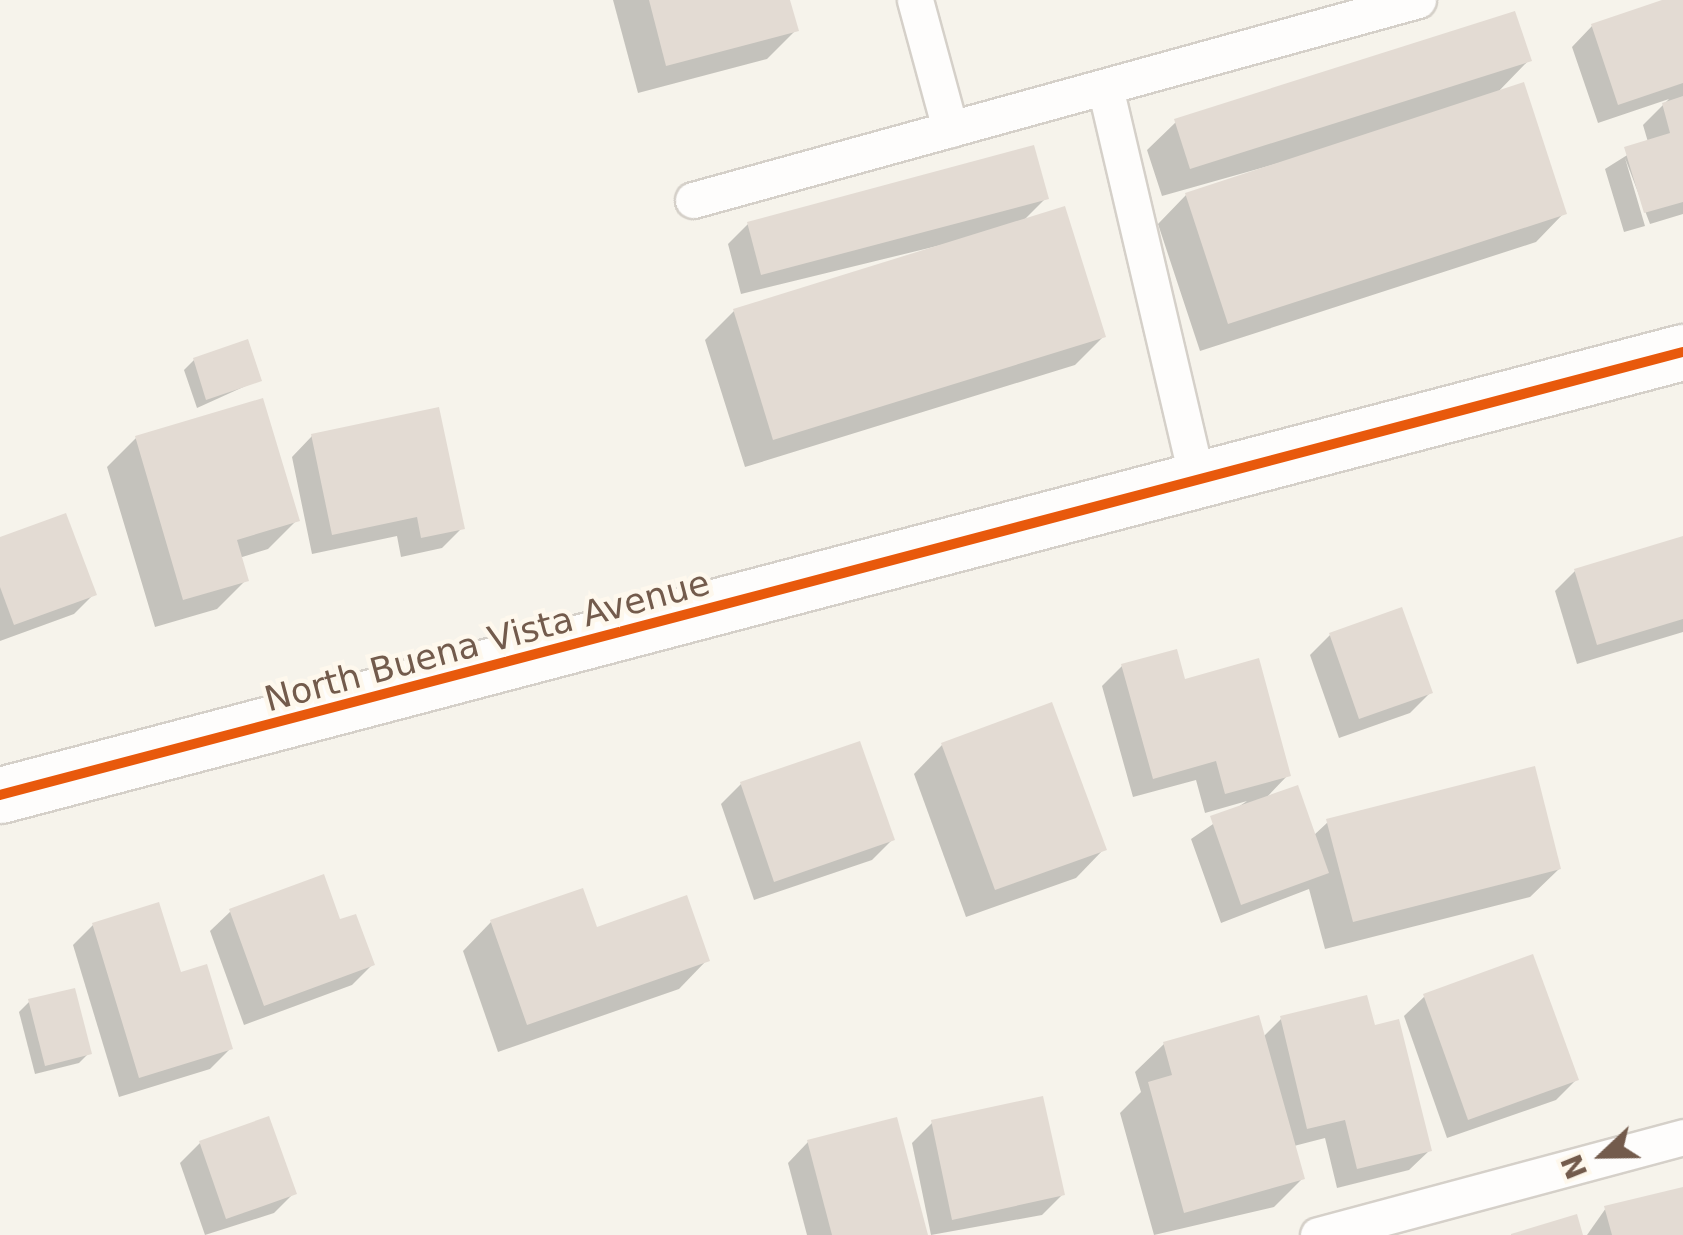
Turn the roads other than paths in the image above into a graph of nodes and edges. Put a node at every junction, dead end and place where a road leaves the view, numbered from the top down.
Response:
1 (915, 0) edge
2 (1418, 0) edge
3 (1104, 87) junction
4 (950, 129) junction
5 (693, 200) dead end
6 (1683, 352) edge
7 (1198, 485) junction
8 (0, 795) edge
9 (1683, 1137) edge
10 (1318, 1235) edge

1 - 4 lane
2 - 3 lane
3 - 4 lane
3 - 7 lane
4 - 5 lane
6 - 7 street, North Buena Vista Avenue
7 - 8 street, North Buena Vista Avenue
9 - 10 lane

